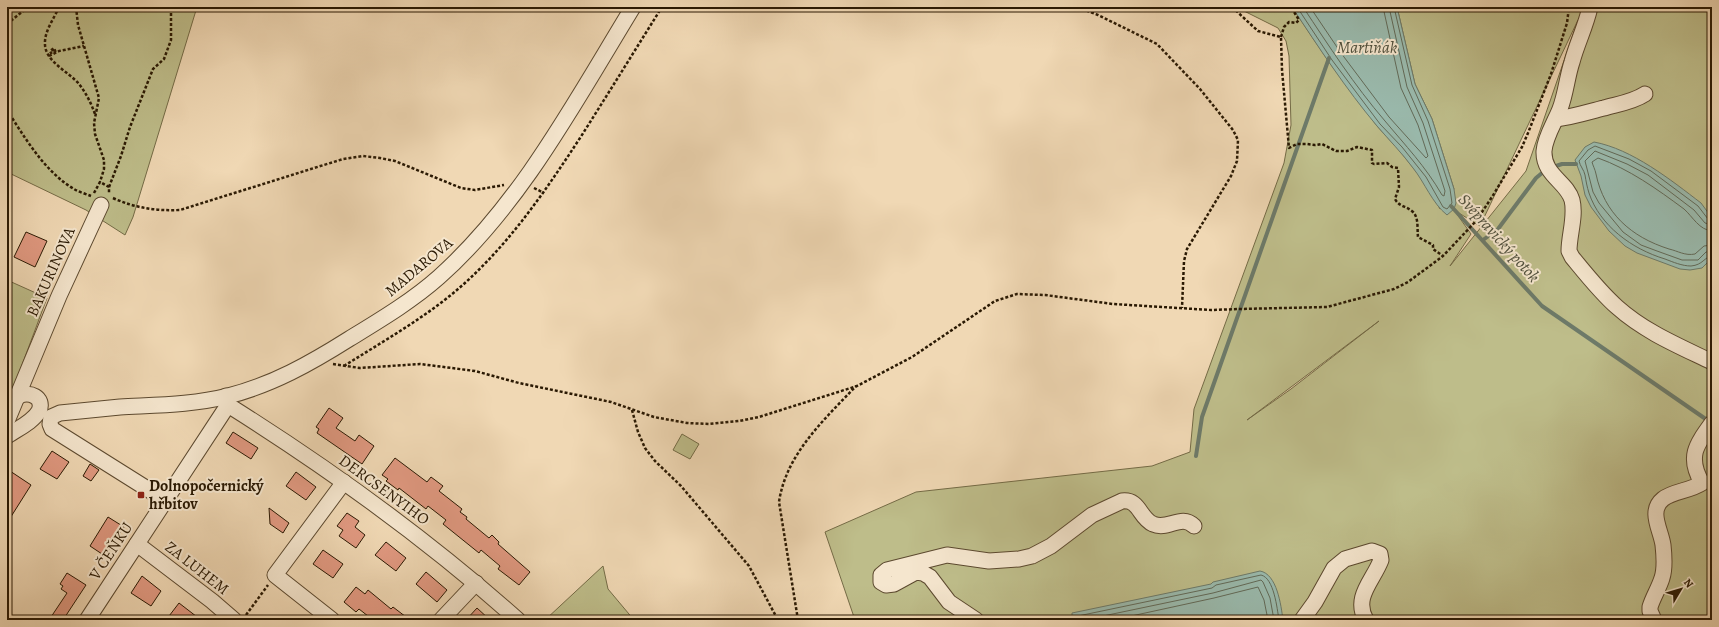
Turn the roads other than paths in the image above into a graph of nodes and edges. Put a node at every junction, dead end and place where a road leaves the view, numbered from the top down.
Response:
1 (633, 7) edge
2 (1590, 7) edge
3 (1645, 94) dead end
4 (1556, 119) junction
5 (101, 199) road end
6 (1712, 362) edge
7 (19, 396) junction
8 (227, 400) junction
9 (7, 421) edge
10 (1708, 428) edge
11 (7, 436) edge
12 (344, 482) junction
13 (1707, 486) edge
14 (165, 500) junction
15 (1194, 526) dead end
16 (137, 544) junction
17 (476, 583) junction
18 (87, 620) edge
19 (234, 620) edge
20 (332, 620) edge
21 (440, 620) edge
22 (518, 620) edge
23 (976, 620) edge
24 (1302, 620) edge
25 (1366, 620) edge
26 (1654, 620) edge

1 - 8 street, MADAROVA
2 - 4 street
3 - 4 street
4 - 6 street
5 - 7 street, BAKURINOVA
7 - 9 street, BAKURINOVA
7 - 11 street
8 - 12 street, DERCSENYIHO
8 - 14 street, V ČEŇKU
8 - 14 street, MADAROVA
10 - 13 street
12 - 17 street, DERCSENYIHO
12 - 20 street
13 - 26 street
14 - 16 street, V ČEŇKU
15 - 23 street
16 - 18 street, V ČEŇKU
16 - 19 street, ZA LUHEM
17 - 21 street
17 - 22 street, DERCSENYIHO
24 - 25 street

